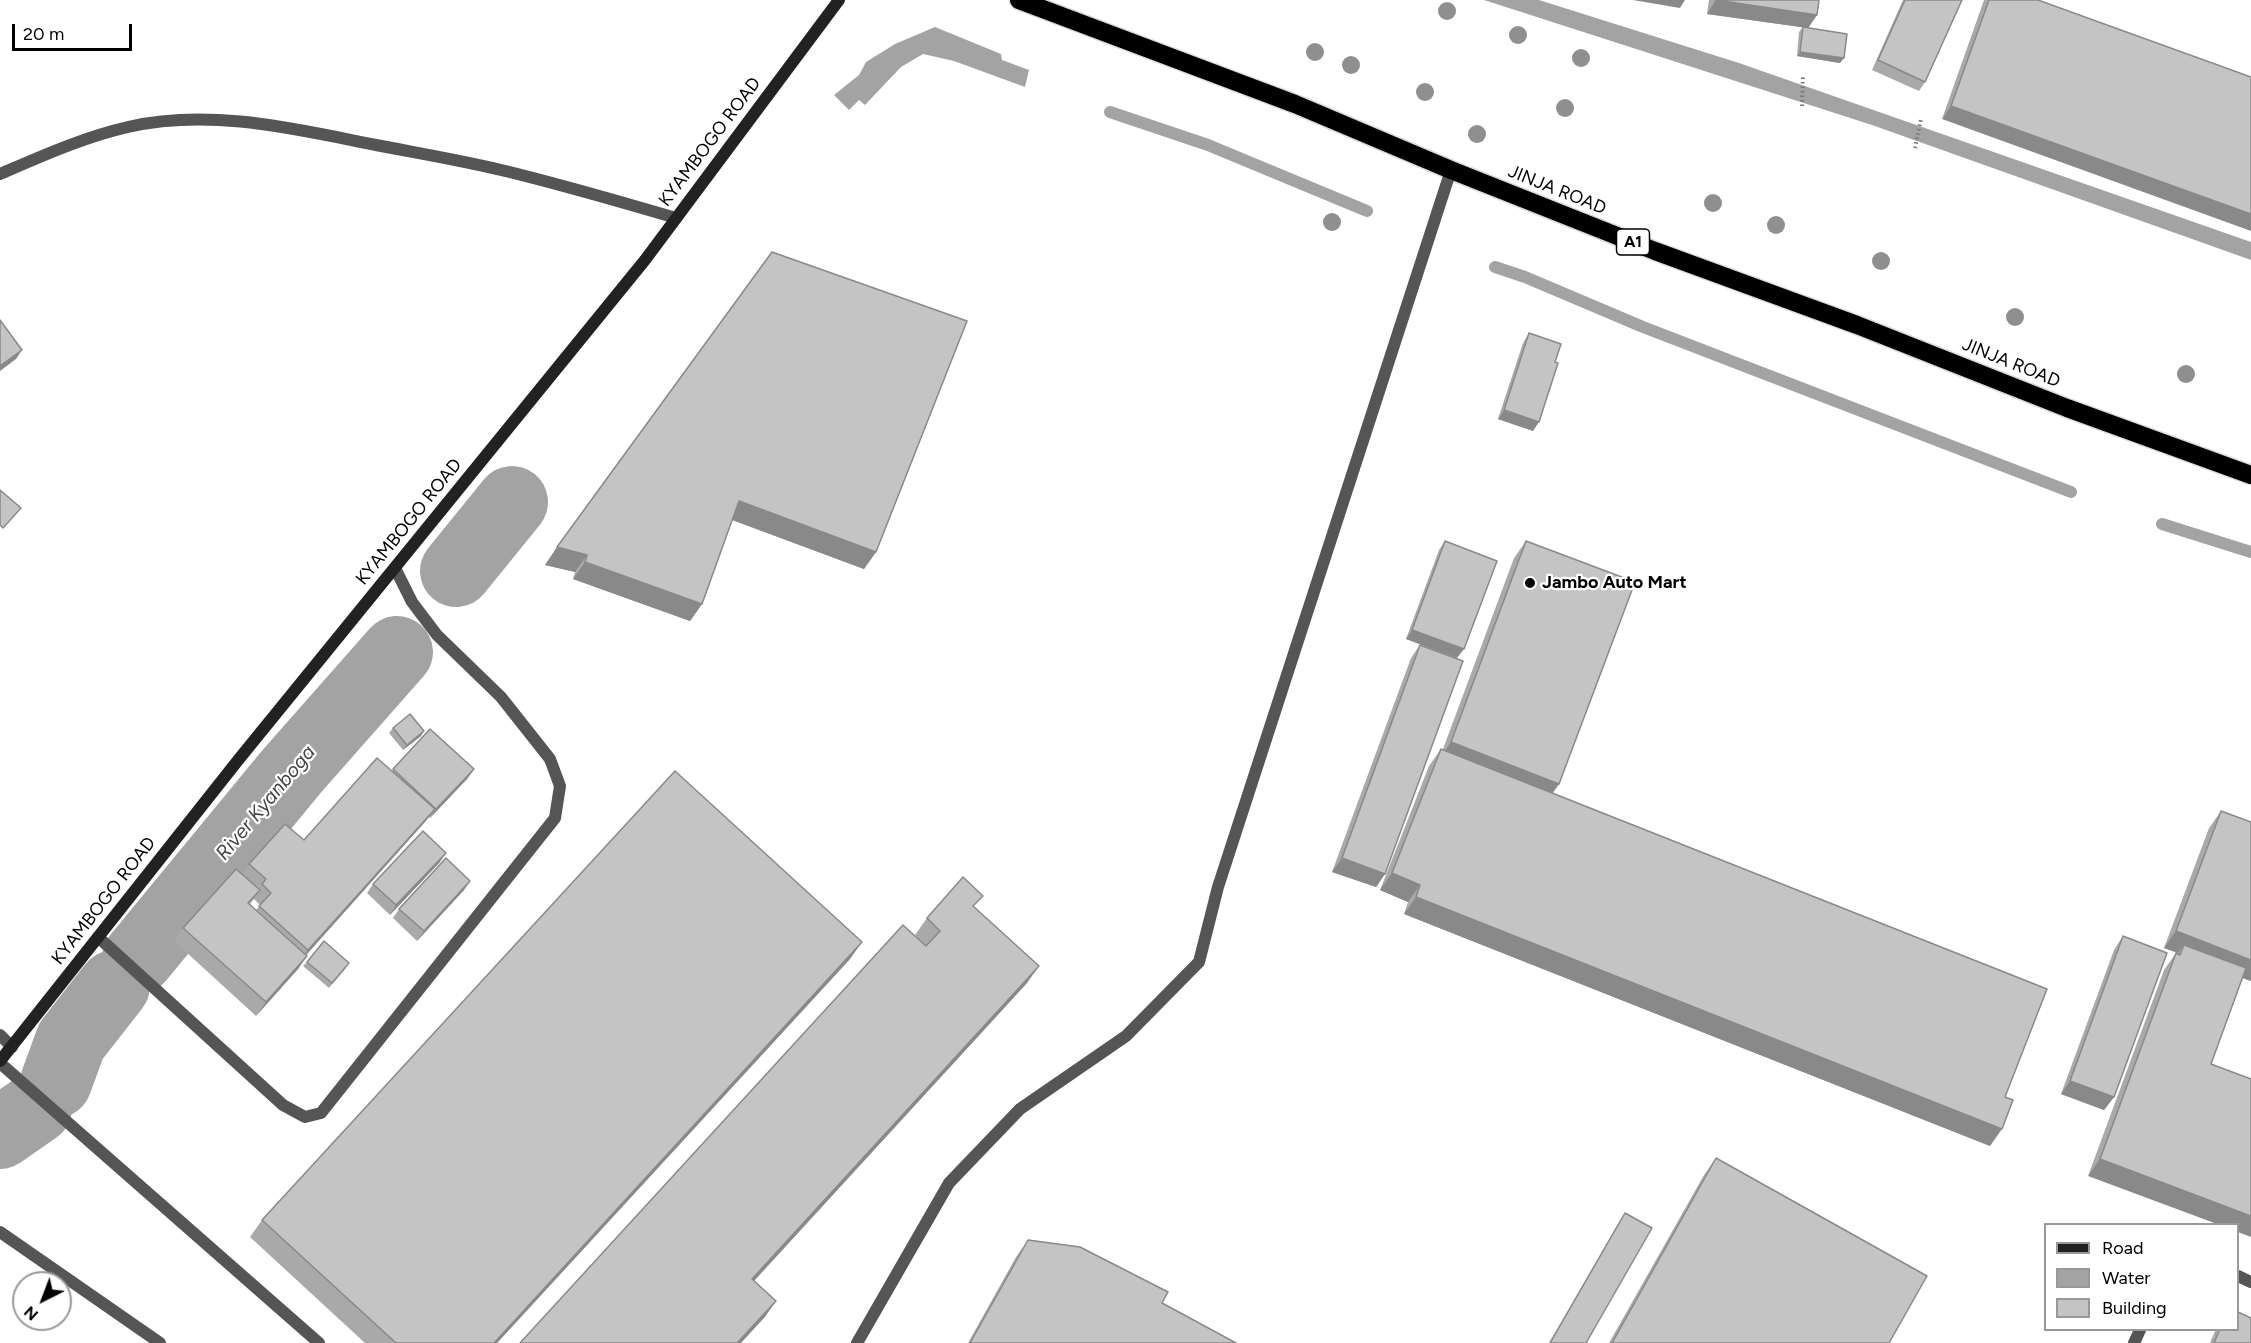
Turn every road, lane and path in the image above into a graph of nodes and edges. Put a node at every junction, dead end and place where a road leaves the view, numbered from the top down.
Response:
1 (839, 0) edge
2 (1019, 0) edge
3 (1803, 75) dead end
4 (1802, 106) dead end
5 (1920, 119) dead end
6 (1915, 148) dead end
7 (1451, 170) junction
8 (0, 174) edge
9 (676, 218) junction
10 (2251, 475) edge
11 (395, 568) junction
12 (98, 937) junction
13 (0, 1035) edge
14 (12, 1047) junction
15 (0, 1062) edge
16 (0, 1232) edge
17 (160, 1343) edge
18 (319, 1343) edge
19 (857, 1343) edge

1 - 9 street, KYAMBOGO ROAD
2 - 7 highway, JINJA ROAD / A1
3 - 4 path
5 - 6 path
7 - 10 highway, JINJA ROAD / A1
7 - 19 street
8 - 9 street
9 - 11 street, KYAMBOGO ROAD
11 - 12 street, KYAMBOGO ROAD
11 - 12 street
12 - 14 street, KYAMBOGO ROAD
13 - 14 street
14 - 15 street, KYAMBOGO ROAD
15 - 18 street
16 - 17 street

